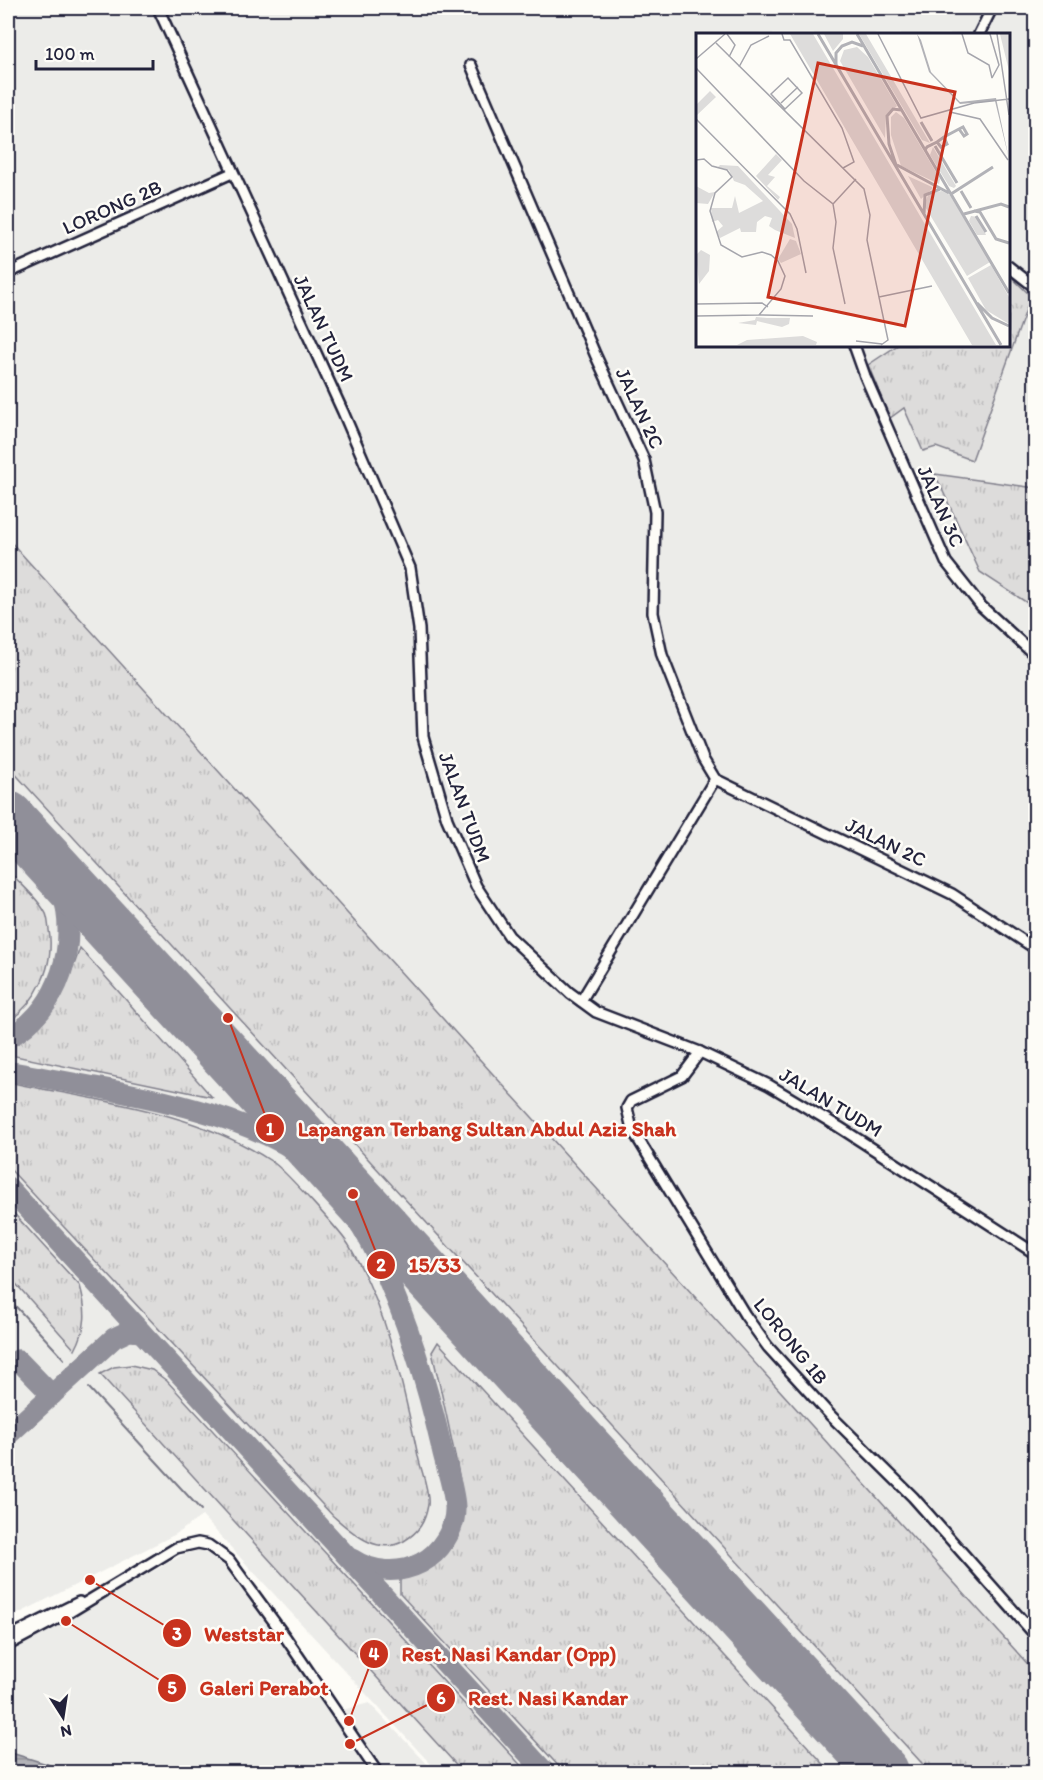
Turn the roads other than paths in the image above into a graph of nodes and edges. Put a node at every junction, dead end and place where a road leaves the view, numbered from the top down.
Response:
1 (158, 8) edge
2 (992, 8) edge
3 (980, 33) edge
4 (471, 65) dead end
5 (232, 173) junction
6 (1010, 268) edge
7 (8, 273) edge
8 (1035, 288) edge
9 (854, 346) edge
10 (1035, 656) edge
11 (715, 779) junction
12 (1035, 949) edge
13 (580, 1001) junction
14 (700, 1052) junction
15 (1035, 1254) edge
16 (95, 1596) junction
17 (1035, 1636) edge
18 (8, 1637) edge
19 (8, 1645) edge
20 (377, 1773) edge

1 - 5 street, JALAN TUDM
2 - 3 street
4 - 11 street, JALAN 2C
5 - 7 street, LORONG 2B
5 - 13 street, JALAN TUDM
6 - 8 street
9 - 10 street, JALAN 3C
11 - 12 street, JALAN 2C
11 - 13 street
13 - 14 street, JALAN TUDM
14 - 15 street, JALAN TUDM
14 - 17 street, LORONG 1B
16 - 18 street
16 - 19 street
16 - 20 street

